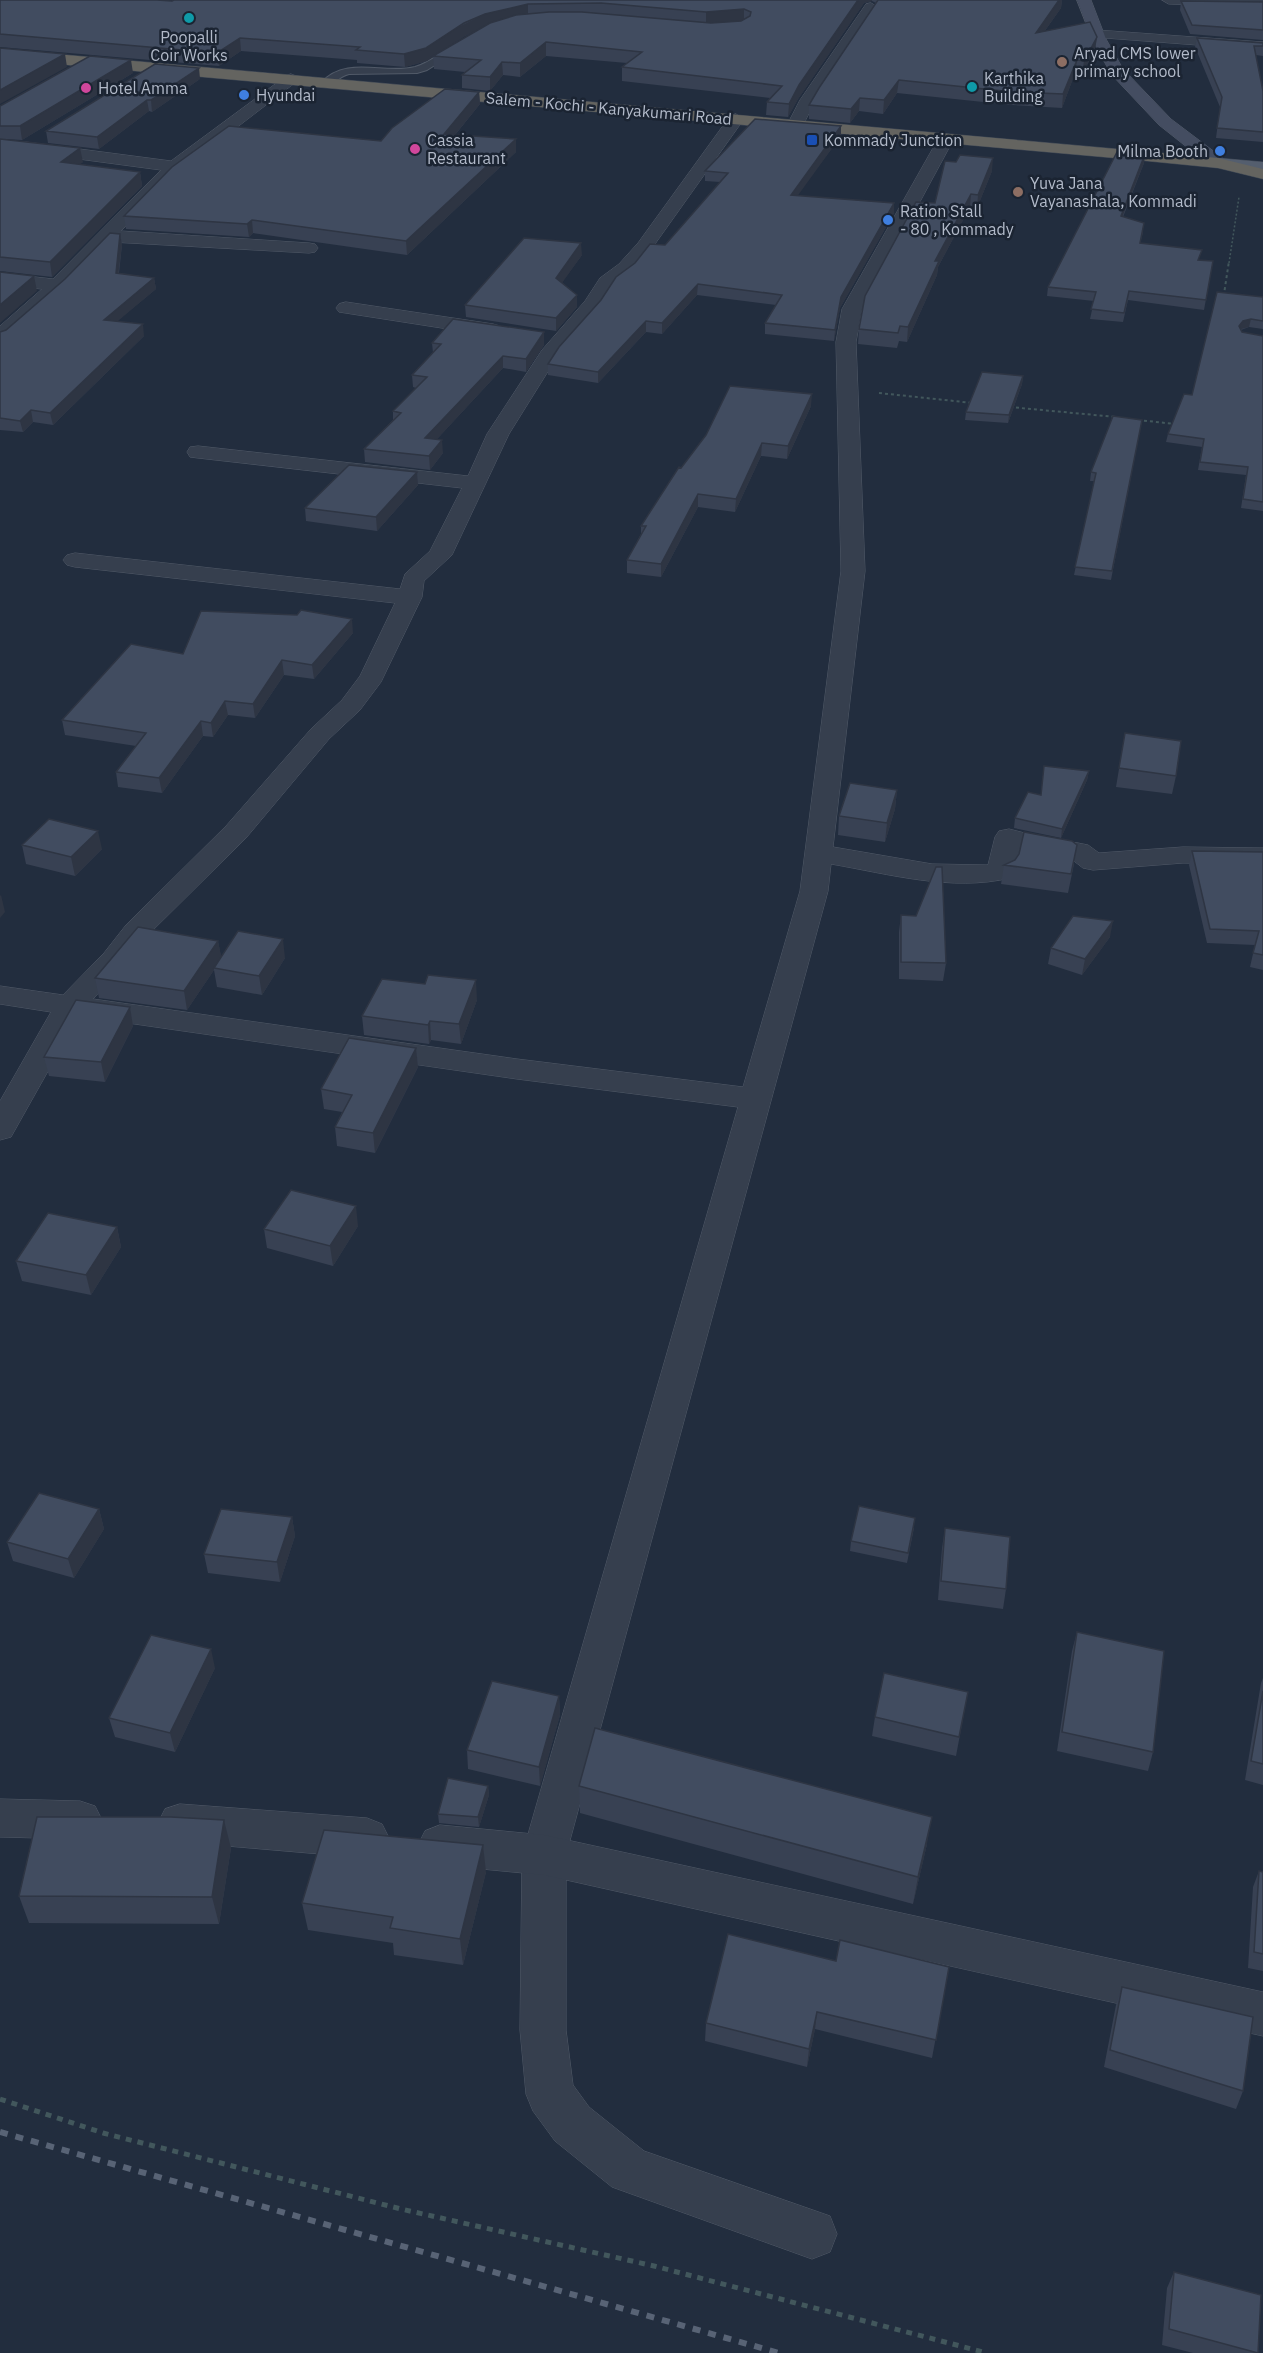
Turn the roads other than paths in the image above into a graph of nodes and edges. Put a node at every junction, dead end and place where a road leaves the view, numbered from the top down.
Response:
1 (1084, 0) edge
2 (1169, 0) edge
3 (1263, 4) edge
4 (871, 8) edge
5 (1097, 34) junction
6 (465, 43) edge
7 (1263, 46) edge
8 (0, 54) edge
9 (90, 62) junction
10 (152, 69) junction
11 (70, 73) edge
12 (291, 79) junction
13 (132, 81) edge
14 (326, 83) junction
15 (736, 120) junction
16 (795, 125) junction
17 (45, 135) dead end
18 (0, 146) edge
19 (26, 147) junction
20 (941, 148) junction
21 (174, 167) junction
22 (1263, 167) edge
23 (1217, 171) junction
24 (1263, 174) edge
25 (1263, 183) edge
26 (106, 236) junction
27 (309, 248) edge
28 (0, 279) edge
29 (58, 285) junction
30 (346, 308) dead end
31 (507, 332) edge
32 (0, 336) edge
33 (198, 452) dead end
34 (475, 483) junction
35 (75, 560) dead end
36 (410, 597) junction
37 (819, 853) junction
38 (1263, 856) edge
39 (0, 995) edge
40 (70, 1005) junction
41 (756, 1100) junction
42 (0, 1129) edge
43 (0, 1818) edge
44 (544, 1855) junction
45 (1263, 2014) edge
46 (812, 2234) dead end

1 - 5 main road
2 - 3 street
4 - 16 street
5 - 7 street
5 - 23 main road
6 - 14 lane
8 - 9 highway, Salem - Kochi - Kanyakumari Road
9 - 10 highway, Salem - Kochi - Kanyakumari Road
9 - 11 street
10 - 12 highway, Salem - Kochi - Kanyakumari Road
10 - 13 street
12 - 14 highway, Salem - Kochi - Kanyakumari Road
12 - 21 street
14 - 15 highway, Salem - Kochi - Kanyakumari Road
15 - 16 highway, Salem - Kochi - Kanyakumari Road
15 - 34 street
16 - 20 highway
16 - 23 highway, Salem - Kochi - Kanyakumari Road
17 - 19 street
18 - 19 street
19 - 21 street
20 - 23 highway
20 - 37 street
21 - 26 street
22 - 23 main road
23 - 24 highway
23 - 25 highway
26 - 27 street
26 - 29 street
28 - 29 street
29 - 32 street
30 - 31 street
33 - 34 street
34 - 36 street
35 - 36 street
36 - 40 street
37 - 38 street
37 - 41 street
39 - 40 street
40 - 41 street
40 - 42 street
41 - 44 street
43 - 44 street
44 - 45 street
44 - 46 street

